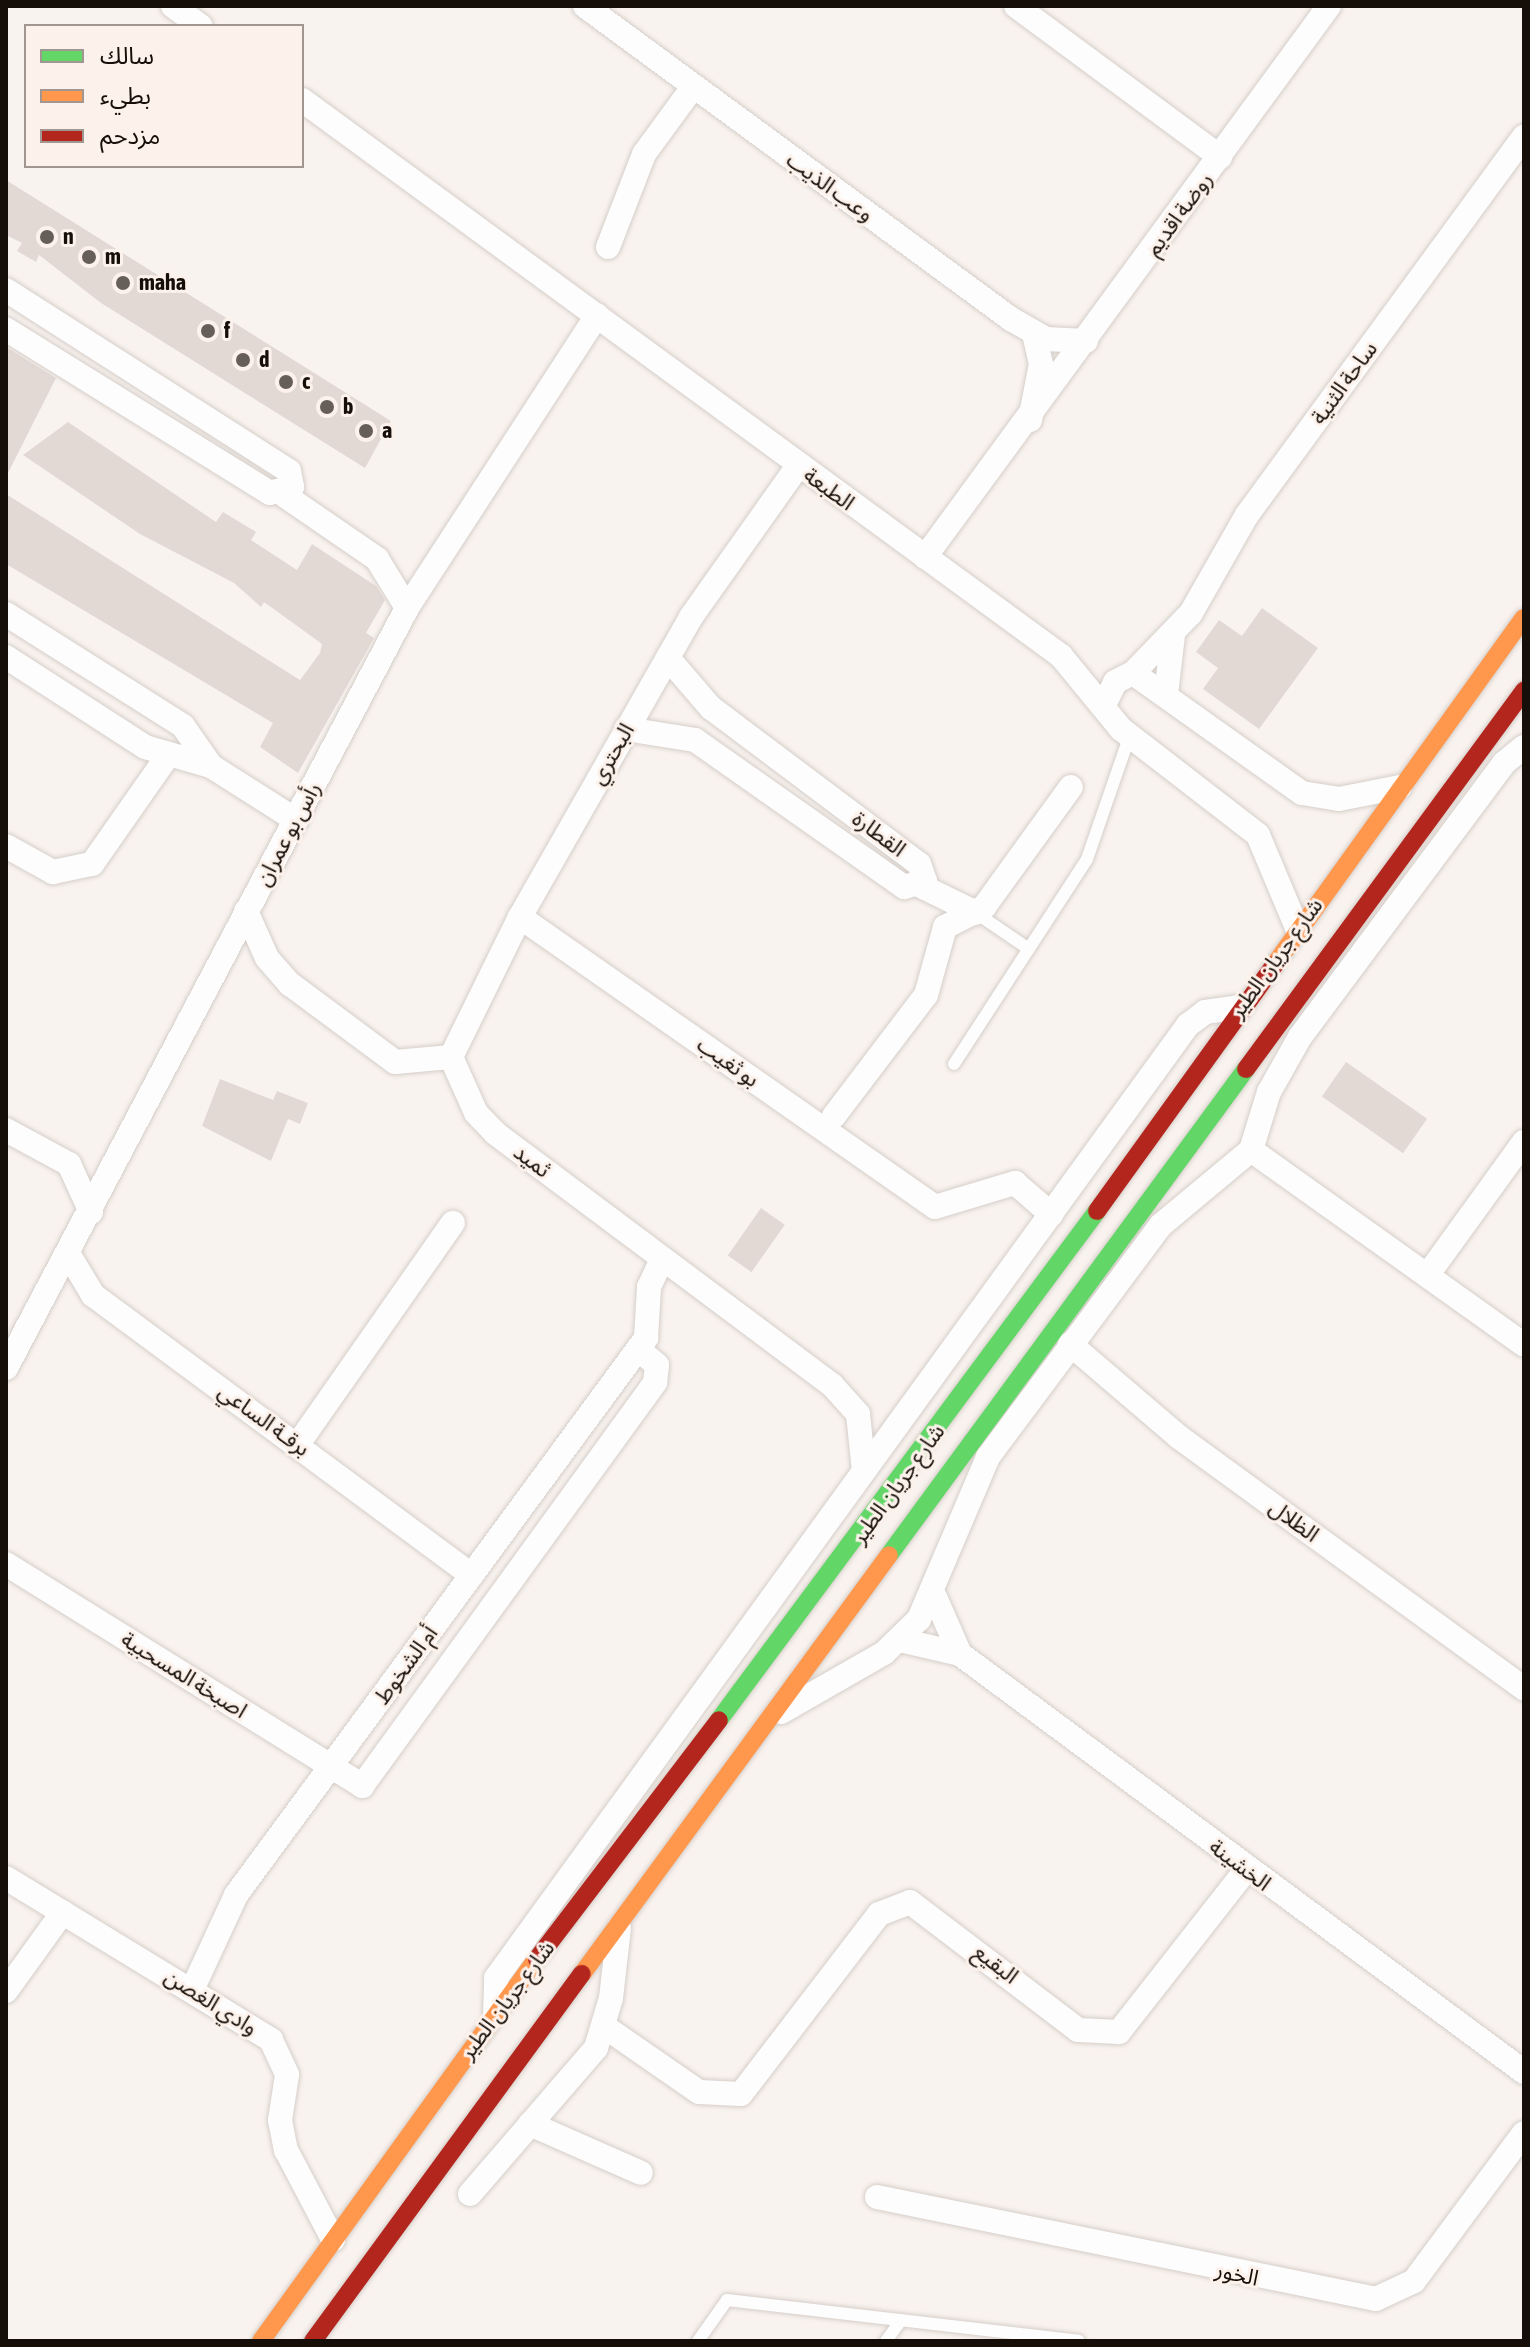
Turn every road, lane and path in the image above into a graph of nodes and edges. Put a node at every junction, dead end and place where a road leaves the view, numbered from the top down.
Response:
1 (585, 6) edge
2 (1016, 6) edge
3 (1329, 6) edge
4 (693, 87) junction
5 (304, 101) edge
6 (1524, 136) edge
7 (1220, 157) junction
8 (608, 247) dead end
9 (6, 290) edge
10 (597, 315) junction
11 (6, 329) edge
12 (1034, 333) junction
13 (1086, 341) junction
14 (1030, 422) junction
15 (798, 466) junction
16 (284, 495) junction
17 (925, 557) junction
18 (407, 608) junction
19 (6, 614) edge
20 (1524, 618) edge
21 (1173, 635) junction
22 (6, 657) edge
23 (668, 658) junction
24 (1133, 673) junction
25 (1524, 690) edge
26 (1166, 694) junction
27 (1104, 705) junction
28 (626, 729) junction
29 (1130, 735) junction
30 (1524, 747) edge
31 (167, 757) junction
32 (211, 766) junction
33 (1071, 787) dead end
34 (1400, 787) junction
35 (296, 820) junction
36 (6, 846) edge
37 (1343, 866) junction
38 (921, 886) junction
39 (1377, 892) junction
40 (246, 911) junction
41 (976, 913) junction
42 (520, 917) junction
43 (1297, 928) junction
44 (1029, 949) junction
45 (1241, 1007) junction
46 (451, 1057) junction
47 (954, 1064) dead end
48 (834, 1116) dead end
49 (6, 1130) edge
50 (1524, 1142) edge
51 (123, 1149) junction
52 (1251, 1150) junction
53 (69, 1164) junction
54 (91, 1212) junction
55 (1051, 1214) junction
56 (453, 1223) dead end
57 (69, 1255) junction
58 (662, 1259) junction
59 (1429, 1273) junction
60 (1070, 1344) junction
61 (1524, 1345) edge
62 (638, 1349) junction
63 (6, 1368) edge
64 (604, 1399) junction
65 (858, 1414) junction
66 (629, 1417) junction
67 (903, 1417) junction
68 (298, 1444) junction
69 (864, 1471) junction
70 (518, 1513) junction
71 (544, 1533) junction
72 (6, 1564) edge
73 (472, 1575) junction
74 (935, 1597) junction
75 (900, 1640) junction
76 (960, 1654) junction
77 (1524, 1689) edge
78 (762, 1723) junction
79 (332, 1767) junction
80 (362, 1786) joint
81 (625, 1800) junction
82 (647, 1816) junction
83 (1246, 1870) junction
84 (6, 1878) edge
85 (63, 1912) junction
86 (619, 1921) junction
87 (192, 1990) junction
88 (6, 1991) edge
89 (495, 2015) junction
90 (605, 2027) junction
91 (1524, 2072) edge
92 (530, 2124) junction
93 (1524, 2133) edge
94 (641, 2173) dead end
95 (470, 2194) dead end
96 (877, 2197) dead end
97 (333, 2239) junction
98 (901, 2320) junction
99 (261, 2341) edge
100 (313, 2341) edge
101 (698, 2341) edge
102 (886, 2341) edge
103 (1079, 2341) edge

1 - 4 street, وعب الذيب
2 - 7 street
3 - 7 street, روضة اقديم
4 - 8 street
4 - 12 street, وعب الذيب
5 - 10 street, الطبعة
6 - 21 street, ساحة الثنية
7 - 13 street, روضة اقديم
9 - 16 street
10 - 15 street, الطبعة
10 - 18 street, رأس بو عمران
11 - 16 street
12 - 13 street, وعب الذيب
12 - 14 street, روضة اقديم
13 - 14 street, روضة اقديم
14 - 17 street, روضة اقديم
15 - 17 street, الطبعة
15 - 23 street, البحتري
16 - 18 street
17 - 27 street, الطبعة
18 - 35 street, رأس بو عمران
19 - 32 street
20 - 34 street, شارع جريان الطير
21 - 24 street, ساحة الثنية
21 - 26 street, ساحة الثنية
22 - 31 street
23 - 28 street, البحتري
23 - 38 street, القطارة
24 - 26 street
24 - 27 street, ساحة الثنية
25 - 39 street, شارع جريان الطير
26 - 34 street
27 - 29 street, الطبعة
28 - 38 street, القطارة
28 - 42 street, البحتري
29 - 43 street, الطبعة
29 - 44 lane
30 - 52 street
31 - 32 street
31 - 36 street
32 - 35 street
33 - 41 street
34 - 37 street, شارع جريان الطير
35 - 40 street, رأس بو عمران
37 - 39 street
37 - 43 street, شارع جريان الطير
38 - 41 street
39 - 78 street, شارع جريان الطير
40 - 46 street
40 - 51 street, رأس بو عمران
41 - 44 lane
41 - 48 street
42 - 46 street, البحتري
42 - 55 street, بو ثغيب
43 - 45 street, شارع جريان الطير
44 - 47 lane
45 - 55 street
45 - 82 street, شارع جريان الطير
46 - 58 street, ثميد
49 - 53 street
50 - 59 street
51 - 53 street
51 - 54 street, رأس بو عمران
52 - 59 street
52 - 60 street, شارع جريان الطير
53 - 54 street
54 - 57 street, رأس بو عمران
55 - 67 street
56 - 68 street
57 - 63 street, رأس بو عمران
57 - 68 street, برقـة الساعي
58 - 62 street, أم الشخوط
58 - 65 street, ثميد
59 - 61 street
60 - 74 street, شارع جريان الطير
60 - 77 street, الظلال
62 - 64 street, أم الشخوط
62 - 66 street, أم الشخوط
64 - 66 street
64 - 70 street, أم الشخوط
65 - 67 street
65 - 69 street
66 - 71 street, أم الشخوط
67 - 69 street
68 - 73 street, برقـة الساعي
69 - 81 street
70 - 71 street
70 - 73 street, أم الشخوط
71 - 80 street, أم الشخوط
72 - 79 street, اصبخة المسحبية
73 - 79 street, أم الشخوط
74 - 75 street, شارع جريان الطير
74 - 76 street, الخشينة
75 - 76 street, الخشينة
75 - 78 street, شارع جريان الطير
76 - 83 street, الخشينة
78 - 86 street, شارع جريان الطير
79 - 80 street, اصبخة المسحبية
79 - 87 street, أم الشخوط
81 - 82 street
81 - 89 street
82 - 89 street, شارع جريان الطير
83 - 90 street, البقيع
83 - 91 street, الخشينة
84 - 85 street, وادي الغصن
85 - 87 street, وادي الغصن
85 - 88 street
86 - 90 street
86 - 100 street, شارع جريان الطير
87 - 97 street, وادي الغصن
89 - 97 street, شارع جريان الطير
90 - 92 street
92 - 94 street
92 - 95 street
93 - 96 street, الخور
97 - 99 street, شارع جريان الطير
98 - 101 lane
98 - 102 lane
98 - 103 lane

